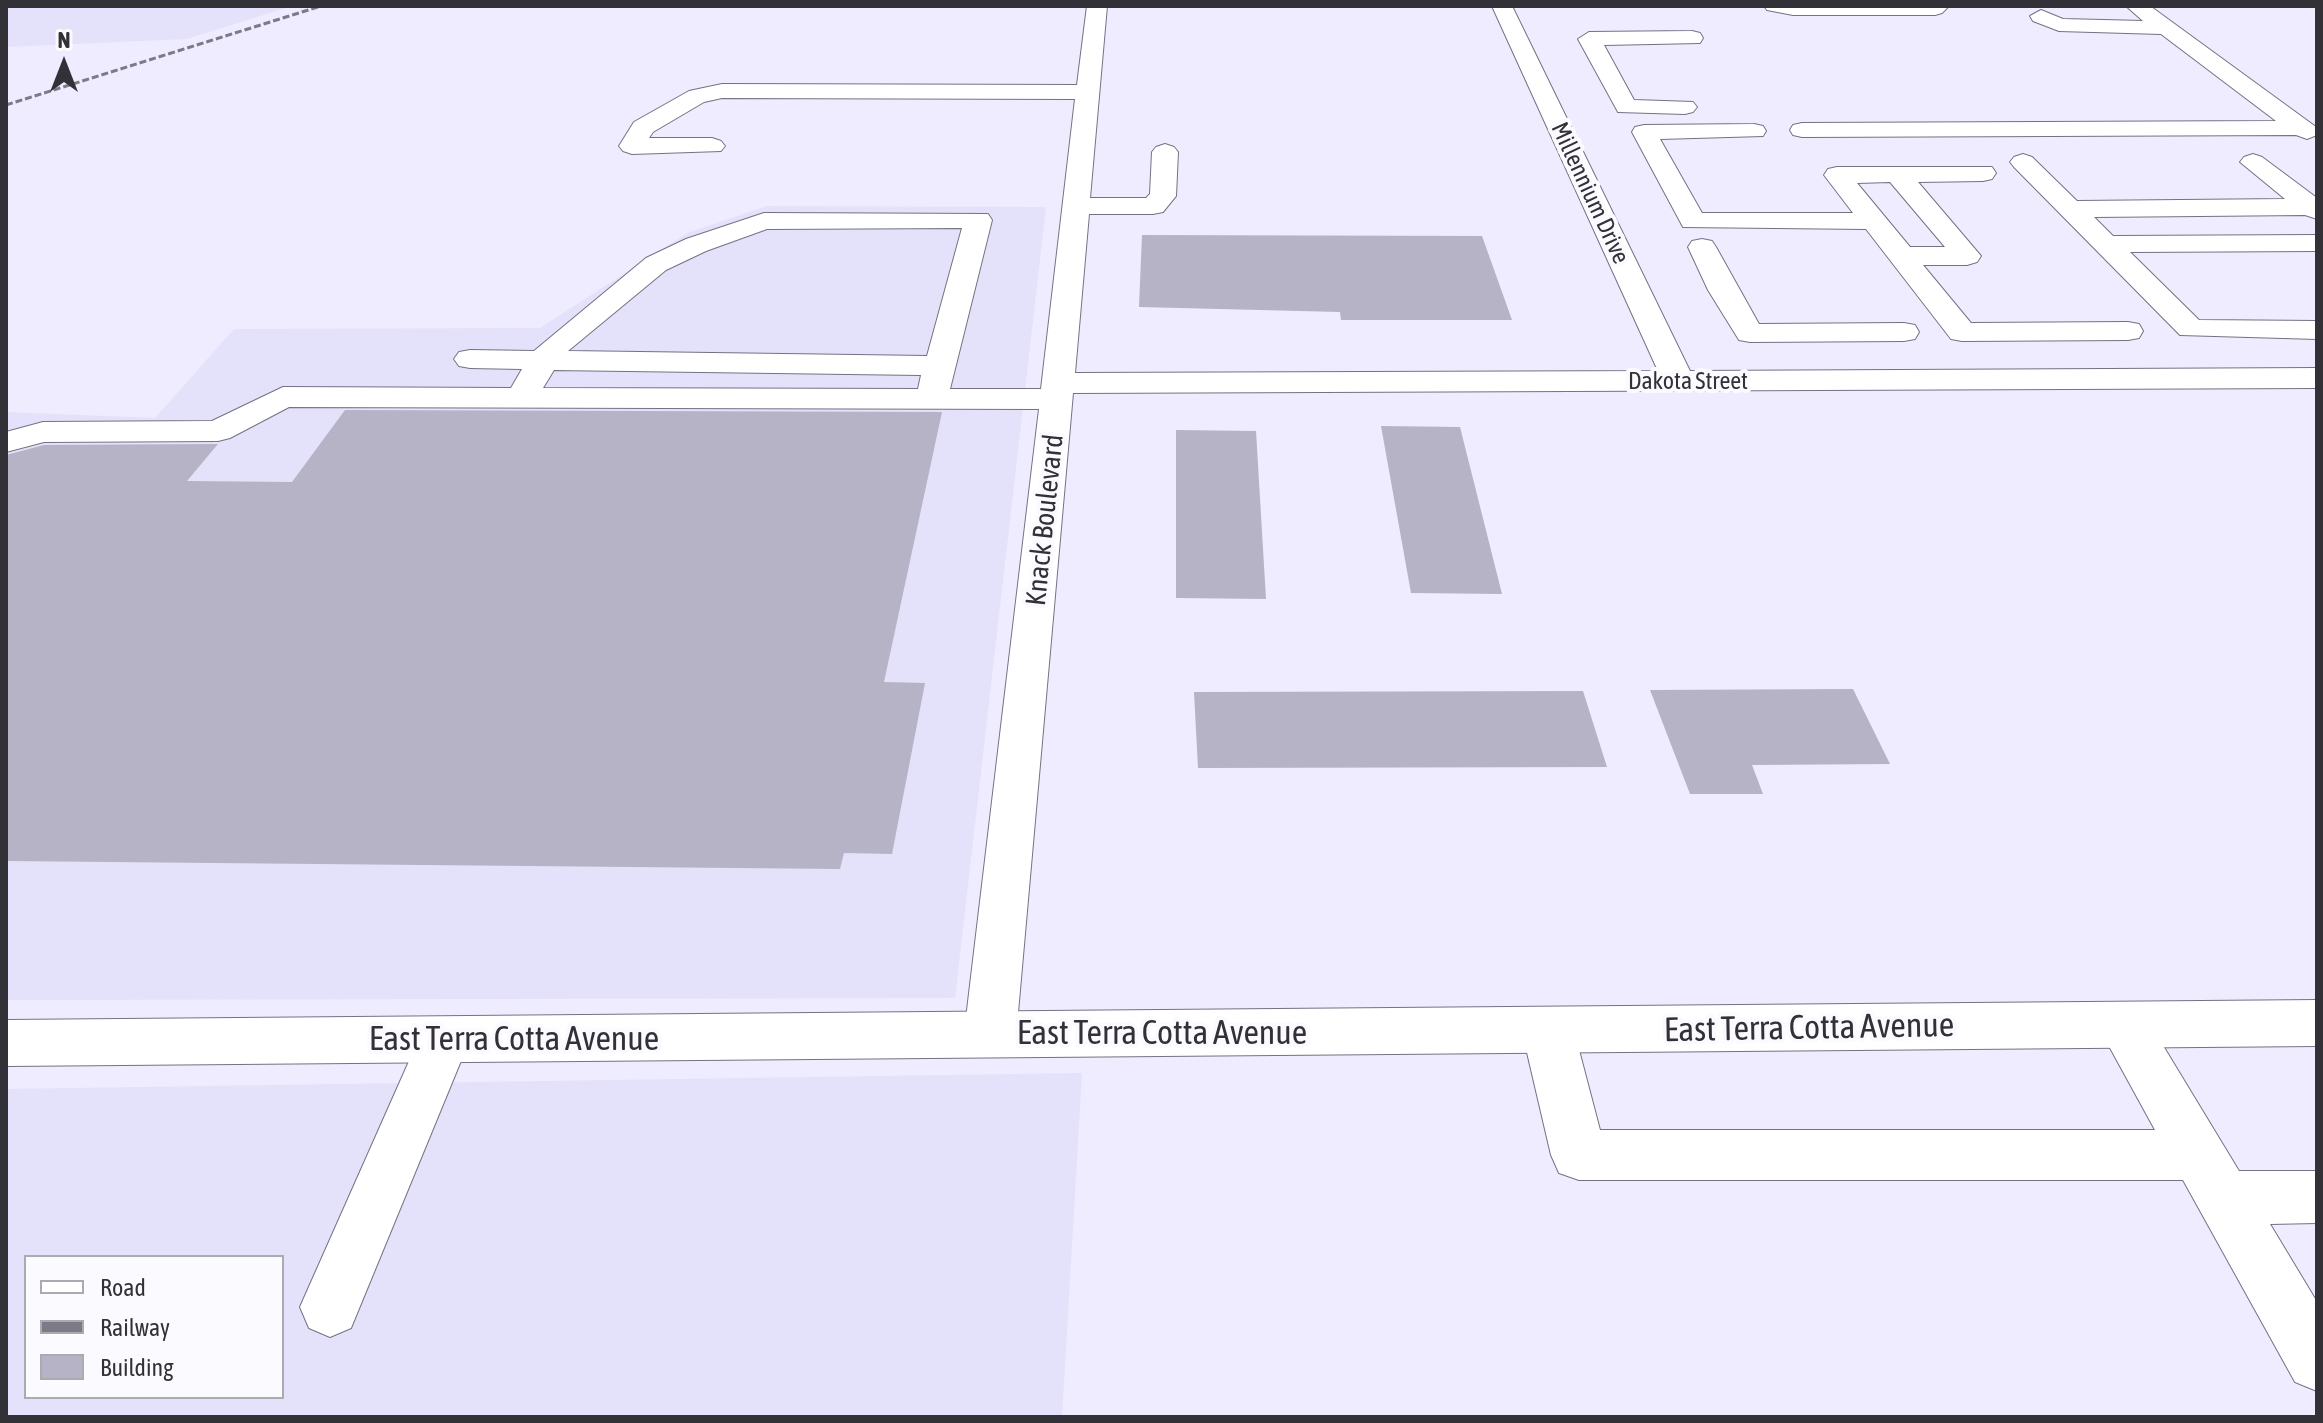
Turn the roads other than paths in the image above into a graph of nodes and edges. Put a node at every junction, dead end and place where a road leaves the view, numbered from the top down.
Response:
1 (1097, 6) edge
2 (1502, 6) edge
3 (1774, 6) edge
4 (1939, 6) edge
5 (2137, 6) edge
6 (2041, 16) dead end
7 (2165, 17) edge
8 (1692, 38) dead end
9 (1088, 92) junction
10 (2197, 105) dead end
11 (1710, 107) dead end
12 (2229, 129) junction
13 (1802, 130) dead end
14 (1754, 131) dead end
15 (2309, 134) edge
16 (712, 146) dead end
17 (1165, 152) dead end
18 (2023, 162) dead end
19 (2253, 162) dead end
20 (1983, 173) dead end
21 (1897, 174) junction
22 (1076, 206) junction
23 (2071, 209) junction
24 (2314, 209) edge
25 (1875, 221) junction
26 (2317, 243) edge
27 (2105, 244) junction
28 (1702, 247) dead end
29 (1903, 256) junction
30 (2317, 330) edge
31 (2128, 331) dead end
32 (1904, 332) dead end
33 (470, 359) dead end
34 (544, 360) junction
35 (939, 366) junction
36 (2317, 378) edge
37 (1679, 381) junction
38 (1058, 391) junction
39 (522, 396) junction
40 (931, 400) junction
41 (6, 442) edge
42 (2317, 1023) edge
43 (2124, 1026) junction
44 (1548, 1031) junction
45 (990, 1035) junction
46 (444, 1039) junction
47 (6, 1043) edge
48 (2211, 1176) junction
49 (2317, 1197) edge
50 (330, 1307) dead end
51 (2317, 1360) edge

1 - 9 street, Knack Boulevard
2 - 37 street, Millennium Drive
3 - 4 street
5 - 7 street
6 - 7 street
7 - 15 street
8 - 11 street
9 - 16 street
9 - 22 street, Knack Boulevard
10 - 12 street
12 - 13 street
12 - 15 street
14 - 25 street
17 - 22 street
18 - 23 street
19 - 24 street
20 - 21 street
21 - 25 street
21 - 29 street
22 - 38 street, Knack Boulevard
23 - 24 street
23 - 27 street
25 - 29 street
26 - 27 street
27 - 30 street
28 - 32 street
29 - 31 street
33 - 34 street
34 - 35 street
34 - 35 street
34 - 39 street
35 - 40 street
36 - 37 street, Dakota Street
37 - 38 street, Dakota Street
38 - 40 street, Dakota Street
38 - 45 street, Knack Boulevard
39 - 40 street, Dakota Street
39 - 41 street, Dakota Street
42 - 43 main road, East Terra Cotta Avenue
43 - 44 main road, East Terra Cotta Avenue
43 - 48 street
44 - 45 main road, East Terra Cotta Avenue
44 - 48 street
45 - 46 main road, East Terra Cotta Avenue
46 - 47 main road, East Terra Cotta Avenue
46 - 50 street
48 - 49 street
48 - 51 street

